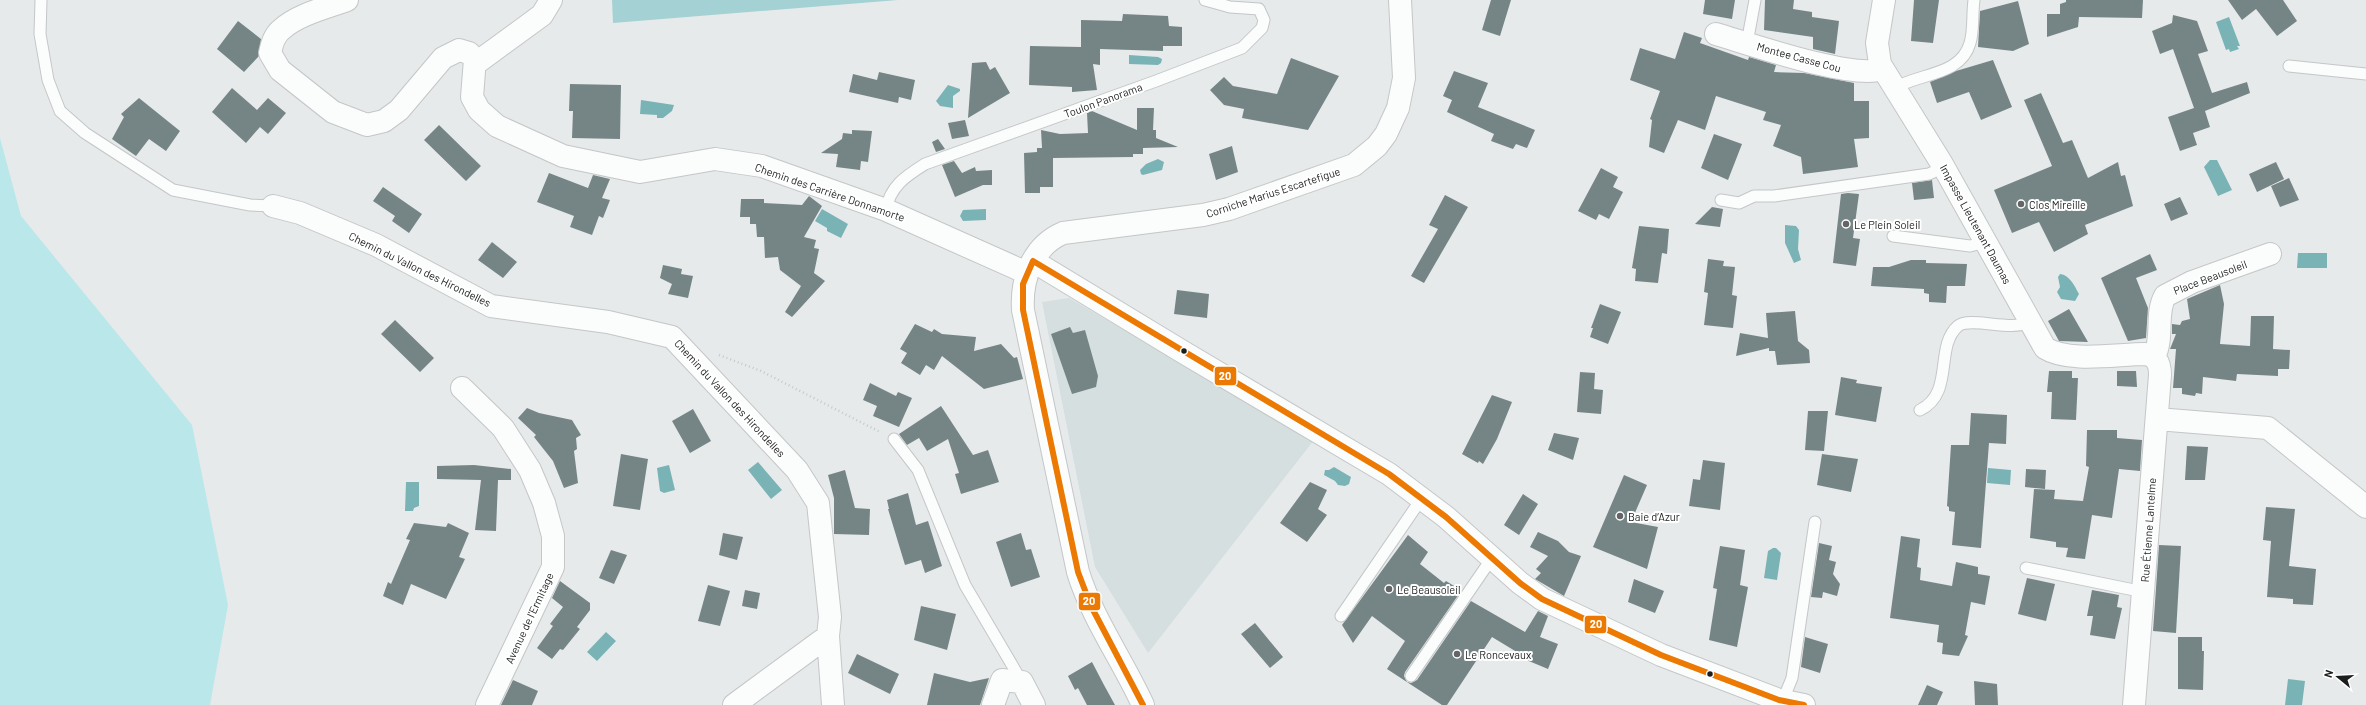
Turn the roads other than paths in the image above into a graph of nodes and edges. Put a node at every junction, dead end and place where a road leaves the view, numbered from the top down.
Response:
1 (41, 0) edge
2 (347, 0) edge
3 (551, 0) edge
4 (1205, 0) edge
5 (1400, 0) edge
6 (1755, 0) edge
7 (1884, 0) edge
8 (1974, 0) edge
9 (1716, 34) dead end
10 (1747, 43) junction
11 (474, 64) junction
12 (2289, 66) dead end
13 (1882, 69) junction
14 (2366, 74) edge
15 (1895, 88) junction
16 (1944, 167) junction
17 (1721, 200) dead end
18 (273, 206) joint
19 (886, 210) junction
20 (1893, 236) dead end
21 (1986, 242) junction
22 (2270, 254) dead end
23 (1030, 267) junction
24 (2030, 322) junction
25 (2154, 357) junction
26 (462, 388) dead end
27 (1920, 410) dead end
28 (2157, 419) junction
29 (894, 439) road end
30 (1422, 498) junction
31 (2366, 507) edge
32 (1815, 522) dead end
33 (1492, 558) junction
34 (2026, 568) dead end
35 (2144, 592) junction
36 (1341, 616) dead end
37 (828, 636) junction
38 (1411, 676) dead end
39 (1022, 682) junction
40 (1779, 702) edge
41 (487, 705) edge
42 (734, 705) edge
43 (833, 705) edge
44 (993, 705) edge
45 (1034, 705) edge
46 (1143, 705) edge
47 (1804, 705) edge
48 (2134, 705) edge

1 - 18 lane
2 - 11 street
3 - 11 street
4 - 19 lane, Toulon Panorama
5 - 23 street, Corniche Marius Escartefigue
6 - 10 lane
7 - 13 street, Impasse Lieutenant Daumas
8 - 15 lane
9 - 10 street, Montee Casse Cou
10 - 13 street, Montee Casse Cou
11 - 19 street, Chemin des Carrière Donnamorte
12 - 14 lane
13 - 15 street, Impasse Lieutenant Daumas
15 - 16 street, Impasse Lieutenant Daumas
16 - 17 lane
16 - 21 street, Impasse Lieutenant Daumas
18 - 37 street, Chemin du Vallon des Hirondelles
19 - 23 street, Chemin des Carrière Donnamorte
20 - 21 lane
21 - 24 street, Impasse Lieutenant Daumas
22 - 25 street, Place Beausoleil
23 - 30 street, Chemin des Carrière Donnamorte
23 - 46 street, Corniche Marius Escartefigue
24 - 25 street, Impasse Lieutenant Daumas
24 - 27 lane
25 - 28 street, Rue Étienne Lantelme
26 - 41 street, Avenue de l'Ermitage
28 - 31 street
28 - 35 street, Rue Étienne Lantelme
29 - 39 lane
30 - 33 street, Chemin des Carrière Donnamorte
30 - 36 lane
32 - 40 lane
33 - 38 lane
33 - 40 street, Chemin des Carrière Donnamorte
34 - 35 lane
35 - 48 street, Rue Étienne Lantelme
37 - 42 street
37 - 43 street, Chemin du Vallon des Hirondelles
39 - 44 street
39 - 45 street
40 - 47 street, Chemin des Carrière Donnamorte

